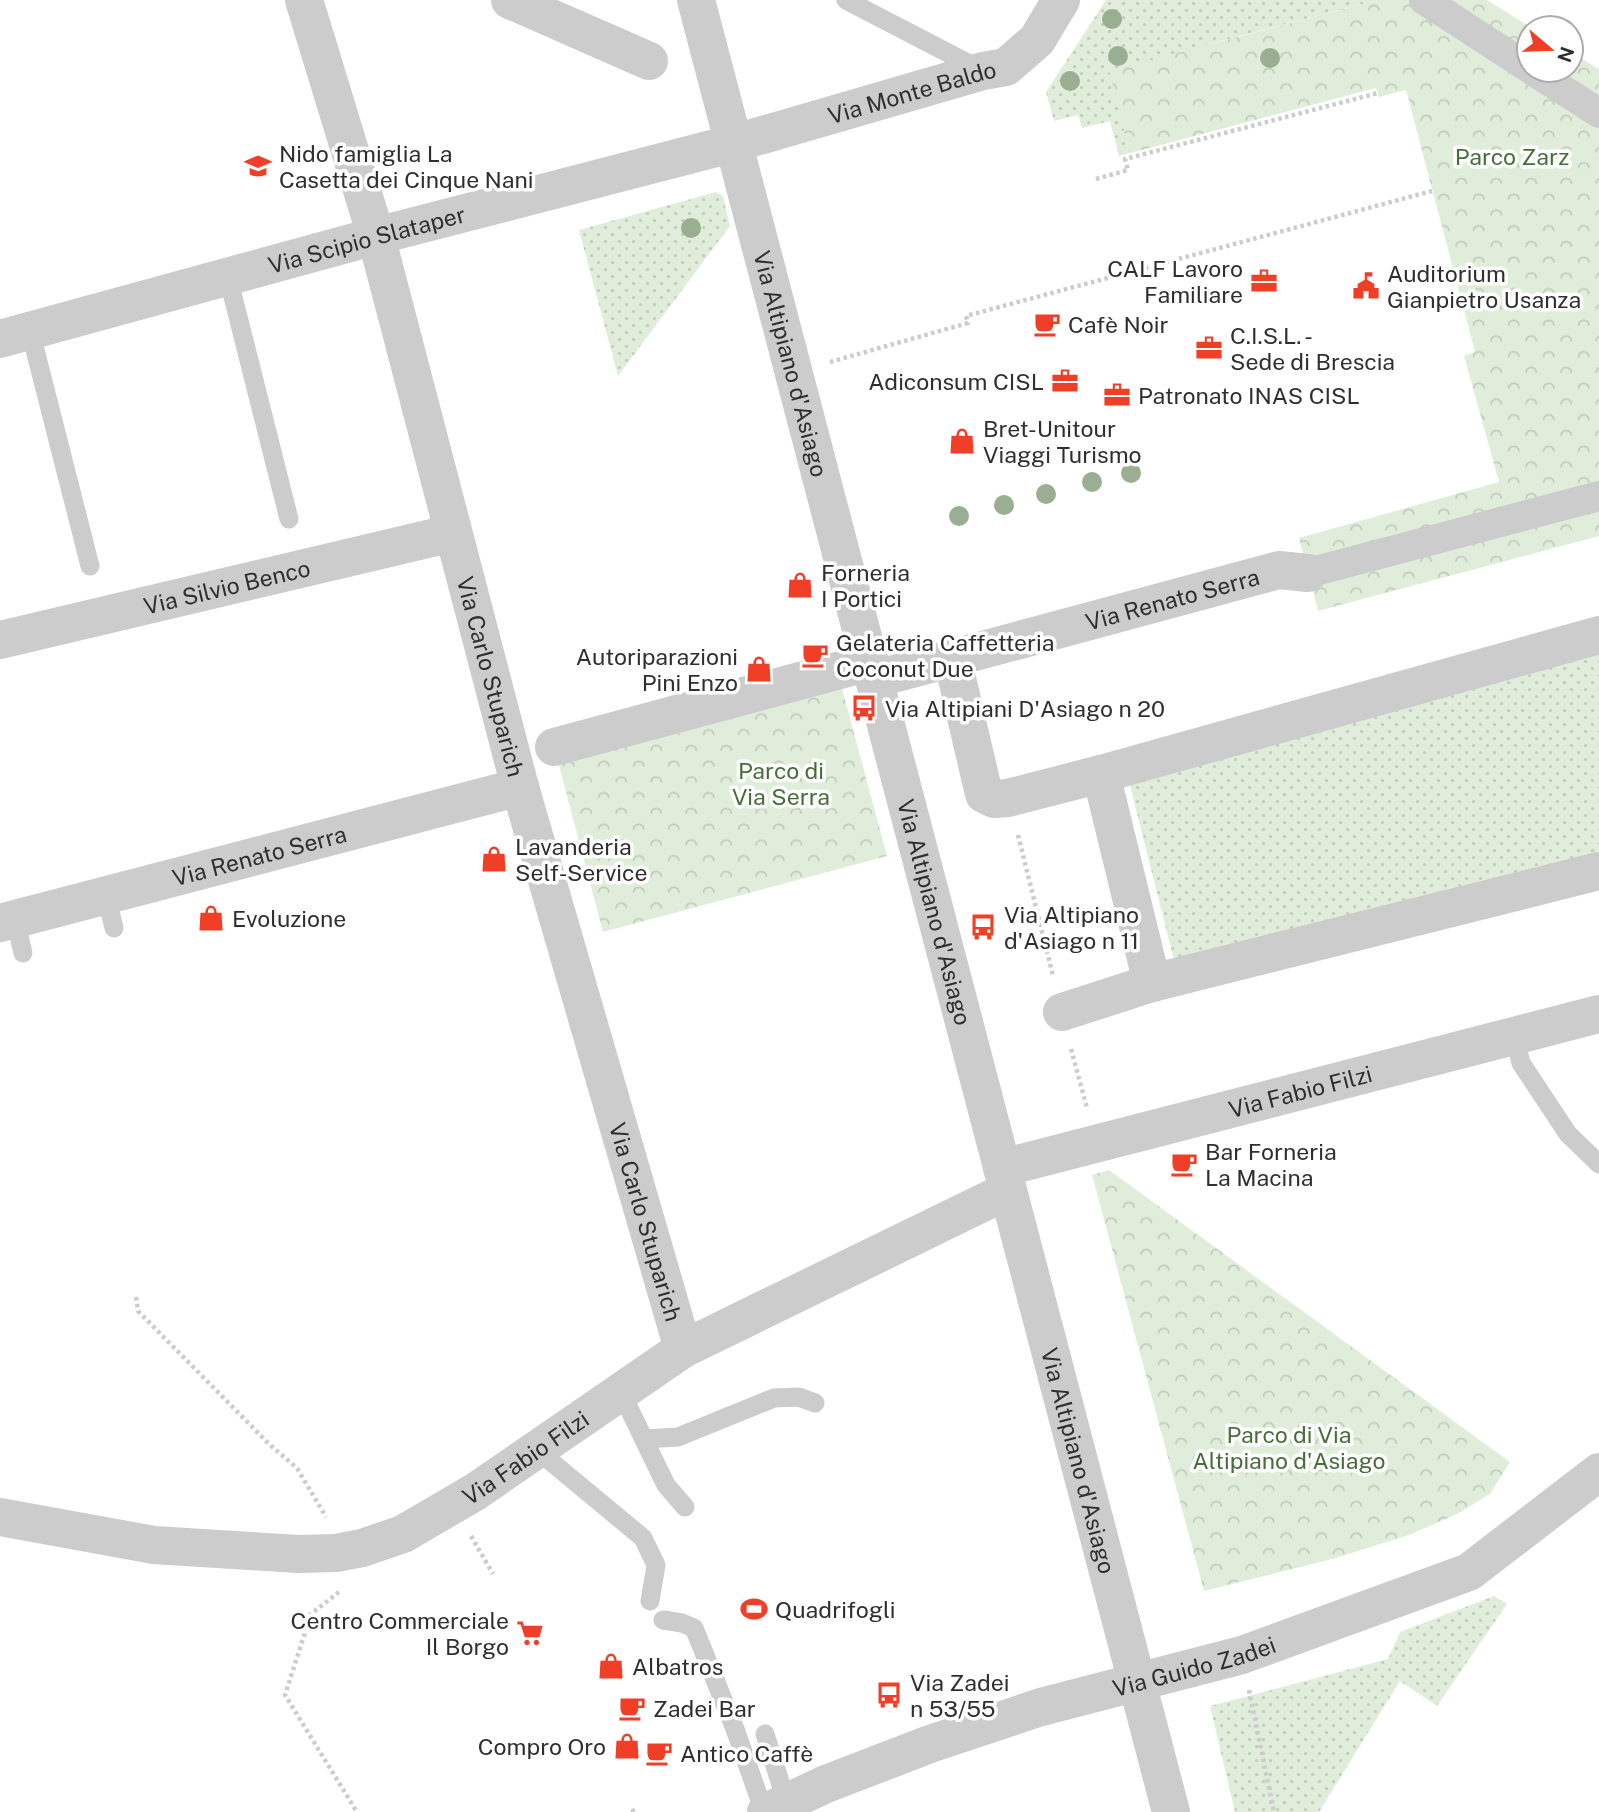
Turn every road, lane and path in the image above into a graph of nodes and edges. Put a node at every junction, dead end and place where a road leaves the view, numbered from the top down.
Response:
1 (304, 0) edge
2 (510, 0) edge
3 (696, 0) edge
4 (846, 0) edge
5 (1061, 0) edge
6 (1424, 0) edge
7 (1515, 59) edge
8 (649, 61) dead end
9 (983, 71) junction
10 (1554, 84) edge
11 (1378, 93) dead end
12 (1599, 113) edge
13 (734, 143) junction
14 (1096, 179) dead end
15 (1432, 191) dead end
16 (376, 236) junction
17 (228, 277) junction
18 (15, 334) edge
19 (817, 366) dead end
20 (1599, 496) edge
21 (289, 519) dead end
22 (453, 533) junction
23 (90, 566) dead end
24 (1308, 573) joint
25 (1599, 635) edge
26 (0, 640) edge
27 (952, 657) junction
28 (872, 670) junction
29 (554, 747) dead end
30 (1101, 774) junction
31 (520, 787) junction
32 (1008, 798) junction
33 (1599, 871) edge
34 (13, 932) edge
35 (1152, 984) junction
36 (1062, 1012) junction
37 (1599, 1014) edge
38 (1514, 1035) junction
39 (1096, 1143) junction
40 (1599, 1164) edge
41 (1004, 1179) junction
42 (136, 1297) dead end
43 (683, 1349) junction
44 (621, 1392) junction
45 (815, 1403) dead end
46 (644, 1439) junction
47 (537, 1450) junction
48 (1599, 1472) edge
49 (685, 1507) dead end
50 (0, 1517) edge
51 (330, 1523) dead end
52 (481, 1552) dead end
53 (494, 1574) dead end
54 (340, 1590) dead end
55 (650, 1601) dead end
56 (663, 1620) dead end
57 (1242, 1655) junction
58 (1136, 1683) junction
59 (765, 1734) dead end
60 (772, 1808) edge
61 (357, 1812) edge
62 (1171, 1812) edge
63 (1274, 1812) edge

1 - 16 street, Via Carlo Stuparich
2 - 8 street
3 - 13 street, Via Altipiano d'Asiago
4 - 9 lane
5 - 9 street, Via Monte Baldo
6 - 7 street
9 - 13 street, Via Monte Baldo
10 - 12 street
11 - 14 path
13 - 16 street, Via Scipio Slataper
13 - 28 street, Via Altipiano d'Asiago
15 - 19 path
16 - 17 street, Via Scipio Slataper
16 - 22 street, Via Carlo Stuparich
17 - 18 street, Via Scipio Slataper
17 - 21 lane
18 - 23 lane
20 - 24 street
22 - 26 street, Via Silvio Benco
22 - 31 street, Via Carlo Stuparich
24 - 27 street, Via Renato Serra
25 - 30 street
27 - 28 street, Via Renato Serra
27 - 32 street
28 - 29 street, Via Renato Serra
28 - 41 street, Via Altipiano d'Asiago
30 - 32 street
30 - 35 street
31 - 34 street, Via Renato Serra
31 - 43 street, Via Carlo Stuparich
32 - 36 path
33 - 35 street
35 - 36 street
36 - 39 path
37 - 38 street, Via Fabio Filzi
38 - 39 street, Via Fabio Filzi
38 - 40 lane
39 - 41 street, Via Fabio Filzi
41 - 43 street, Via Fabio Filzi
41 - 58 street, Via Altipiano d'Asiago
42 - 51 path
43 - 44 street, Via Fabio Filzi
44 - 46 lane
44 - 47 street, Via Fabio Filzi
45 - 46 lane
46 - 49 lane
47 - 50 street, Via Fabio Filzi
47 - 55 lane
48 - 57 street, Via Guido Zadei
52 - 53 path
54 - 61 path
56 - 60 lane
57 - 58 street, Via Guido Zadei
57 - 63 path
58 - 60 street, Via Guido Zadei
58 - 62 street, Via Altipiano d'Asiago
59 - 60 lane

